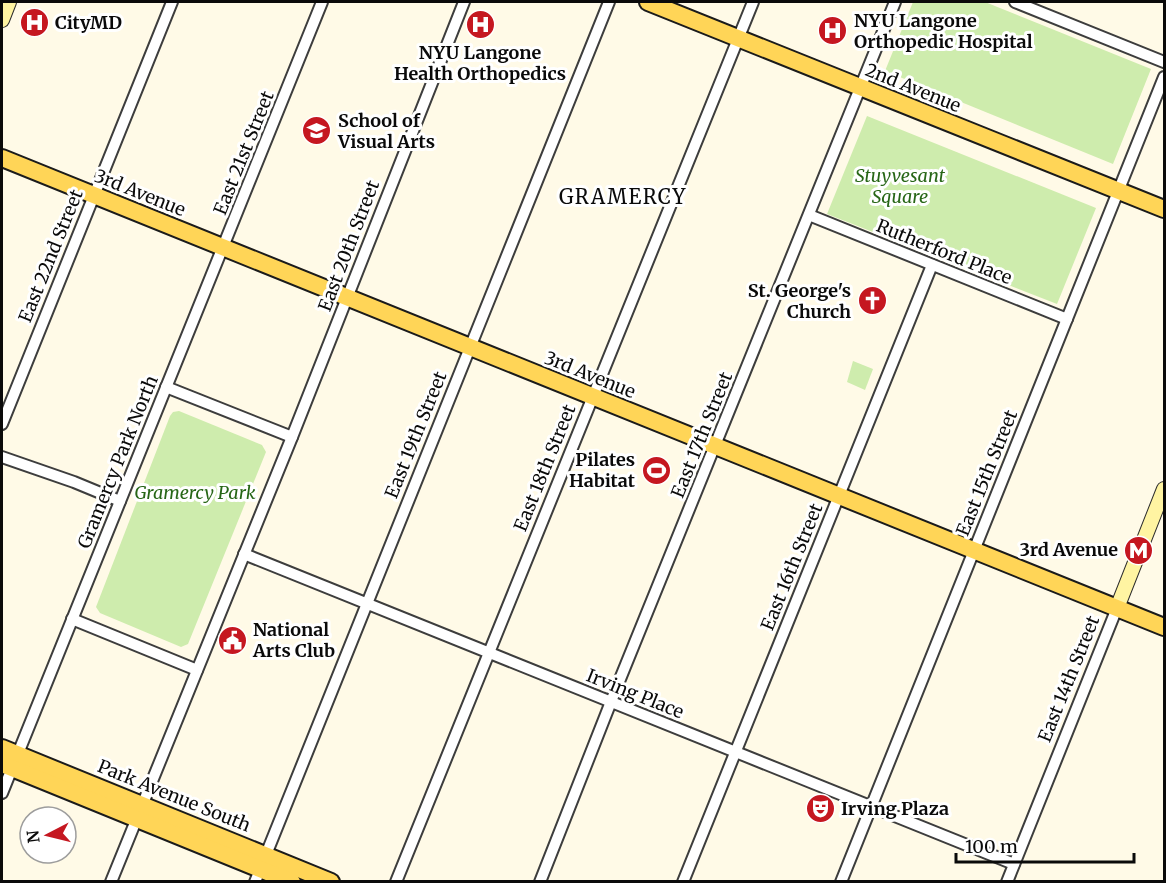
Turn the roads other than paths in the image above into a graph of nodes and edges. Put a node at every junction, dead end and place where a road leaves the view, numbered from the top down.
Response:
1 (9, 2) edge
2 (172, 2) edge
3 (322, 2) edge
4 (464, 2) edge
5 (609, 2) edge
6 (648, 2) edge
7 (753, 2) edge
8 (895, 2) edge
9 (1014, 2) edge
10 (1037, 6) edge
11 (2, 20) edge
12 (738, 38) junction
13 (1164, 62) edge
14 (1164, 77) edge
15 (860, 88) junction
16 (2, 158) edge
17 (1119, 191) junction
18 (94, 195) junction
19 (1164, 209) edge
20 (809, 215) junction
21 (223, 247) junction
22 (932, 265) junction
23 (346, 297) junction
24 (194, 316) joint
25 (1067, 319) junction
26 (470, 347) junction
27 (166, 387) junction
28 (592, 397) junction
29 (2, 424) edge
30 (292, 437) junction
31 (715, 446) junction
32 (2, 457) edge
33 (1164, 489) edge
34 (838, 496) junction
35 (120, 501) junction
36 (973, 551) junction
37 (244, 554) junction
38 (366, 603) junction
39 (1117, 609) junction
40 (72, 620) junction
41 (1164, 627) edge
42 (489, 652) junction
43 (197, 670) junction
44 (611, 702) junction
45 (2, 748) edge
46 (735, 752) junction
47 (10, 762) edge
48 (2, 793) edge
49 (871, 807) junction
50 (140, 812) junction
51 (1014, 864) junction
52 (260, 868) edge
53 (111, 882) edge
54 (292, 882) edge
55 (331, 882) edge
56 (396, 882) edge
57 (540, 882) edge
58 (683, 882) edge
59 (841, 882) edge
60 (1007, 882) edge

1 - 11 main road
2 - 18 street, East 22nd Street
3 - 21 street, East 21st Street
4 - 23 street, East 20th Street
5 - 26 street, East 19th Street
6 - 12 main road, 2nd Avenue
7 - 12 street, East 18th Street
8 - 15 street, East 17th Street
9 - 10 street
10 - 13 street
12 - 15 main road, 2nd Avenue
12 - 28 street, East 18th Street
14 - 17 street, East 15th Street
15 - 17 main road, 2nd Avenue
15 - 20 street, East 17th Street
16 - 18 main road, 3rd Avenue
17 - 19 main road, 2nd Avenue
17 - 25 street, East 15th Street
18 - 21 main road, 3rd Avenue
18 - 29 street, East 22nd Street
20 - 22 street, Rutherford Place
20 - 31 street, East 17th Street
21 - 23 main road, 3rd Avenue
21 - 24 street, East 21st Street
22 - 25 street, Rutherford Place
22 - 34 street, East 16th Street
23 - 26 main road, 3rd Avenue
23 - 30 street, East 20th Street
24 - 27 street, Gramercy Park North
25 - 36 street, East 15th Street
26 - 28 main road, 3rd Avenue
26 - 38 street, East 19th Street
27 - 30 street
27 - 35 street, Gramercy Park North
28 - 31 main road, 3rd Avenue
28 - 42 street, East 18th Street
30 - 37 street, East 20th Street
31 - 34 main road, 3rd Avenue
31 - 44 street, East 17th Street
32 - 35 street
33 - 39 main road, East 14th Street
34 - 36 main road, 3rd Avenue
34 - 46 street, East 16th Street
35 - 40 street, Gramercy Park North
36 - 39 main road, 3rd Avenue
36 - 49 street, East 15th Street
37 - 38 street, Irving Place
37 - 43 street, East 20th Street
38 - 42 street, Irving Place
38 - 52 street, East 19th Street
39 - 41 main road, 3rd Avenue
39 - 51 street, East 14th Street
40 - 43 street
40 - 47 street
42 - 44 street, Irving Place
42 - 56 street, East 18th Street
43 - 50 street
44 - 46 street, Irving Place
44 - 57 street, East 17th Street
45 - 47 main road, Park Avenue South
46 - 49 street, Irving Place
46 - 58 street, East 16th Street
47 - 48 street
47 - 50 main road, Park Avenue South
49 - 51 street, Irving Place
49 - 59 street, East 15th Street
50 - 52 main road, Park Avenue South
50 - 53 street
51 - 60 street, East 14th Street
52 - 54 main road, Park Avenue South
52 - 55 main road, Park Avenue South

